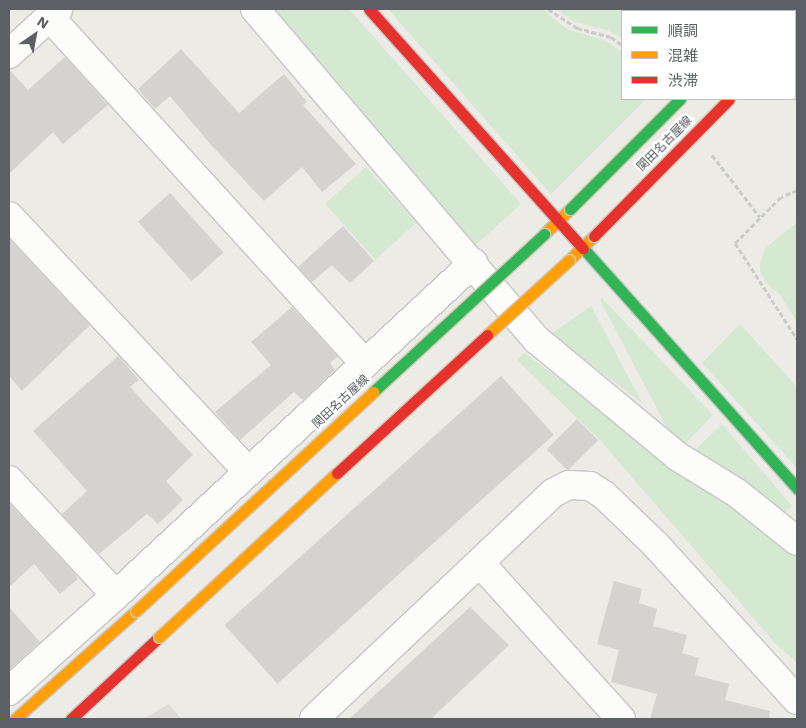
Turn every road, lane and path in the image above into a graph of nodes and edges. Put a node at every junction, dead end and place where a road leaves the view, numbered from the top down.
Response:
1 (255, 9) edge
2 (369, 9) edge
3 (548, 9) edge
4 (55, 11) edge
5 (621, 44) edge
6 (9, 54) edge
7 (679, 100) edge
8 (728, 100) edge
9 (708, 151) dead end
10 (797, 190) edge
11 (9, 216) edge
12 (760, 217) junction
13 (558, 221) junction
14 (582, 248) junction
15 (473, 263) junction
16 (797, 339) edge
17 (364, 363) junction
18 (248, 471) junction
19 (9, 480) edge
20 (797, 488) edge
21 (797, 541) edge
22 (480, 563) junction
23 (126, 603) junction
24 (9, 691) edge
25 (797, 700) edge
26 (15, 719) edge
27 (71, 719) edge
28 (314, 719) edge
29 (621, 719) edge

1 - 15 street
2 - 13 main road
3 - 5 path
4 - 6 street
4 - 17 street
7 - 13 main road, 関田名古屋線, bridge
8 - 14 main road, 関田名古屋線, bridge
9 - 12 path
10 - 12 path
11 - 18 street
12 - 16 path
13 - 14 main road
13 - 23 main road, 関田名古屋線, bridge
14 - 20 main road
14 - 27 main road, 関田名古屋線, bridge
15 - 17 street
15 - 21 street
17 - 18 street
18 - 23 street
19 - 23 street
22 - 25 street
22 - 28 street
22 - 29 street
23 - 24 street
23 - 26 main road, 関田名古屋線

